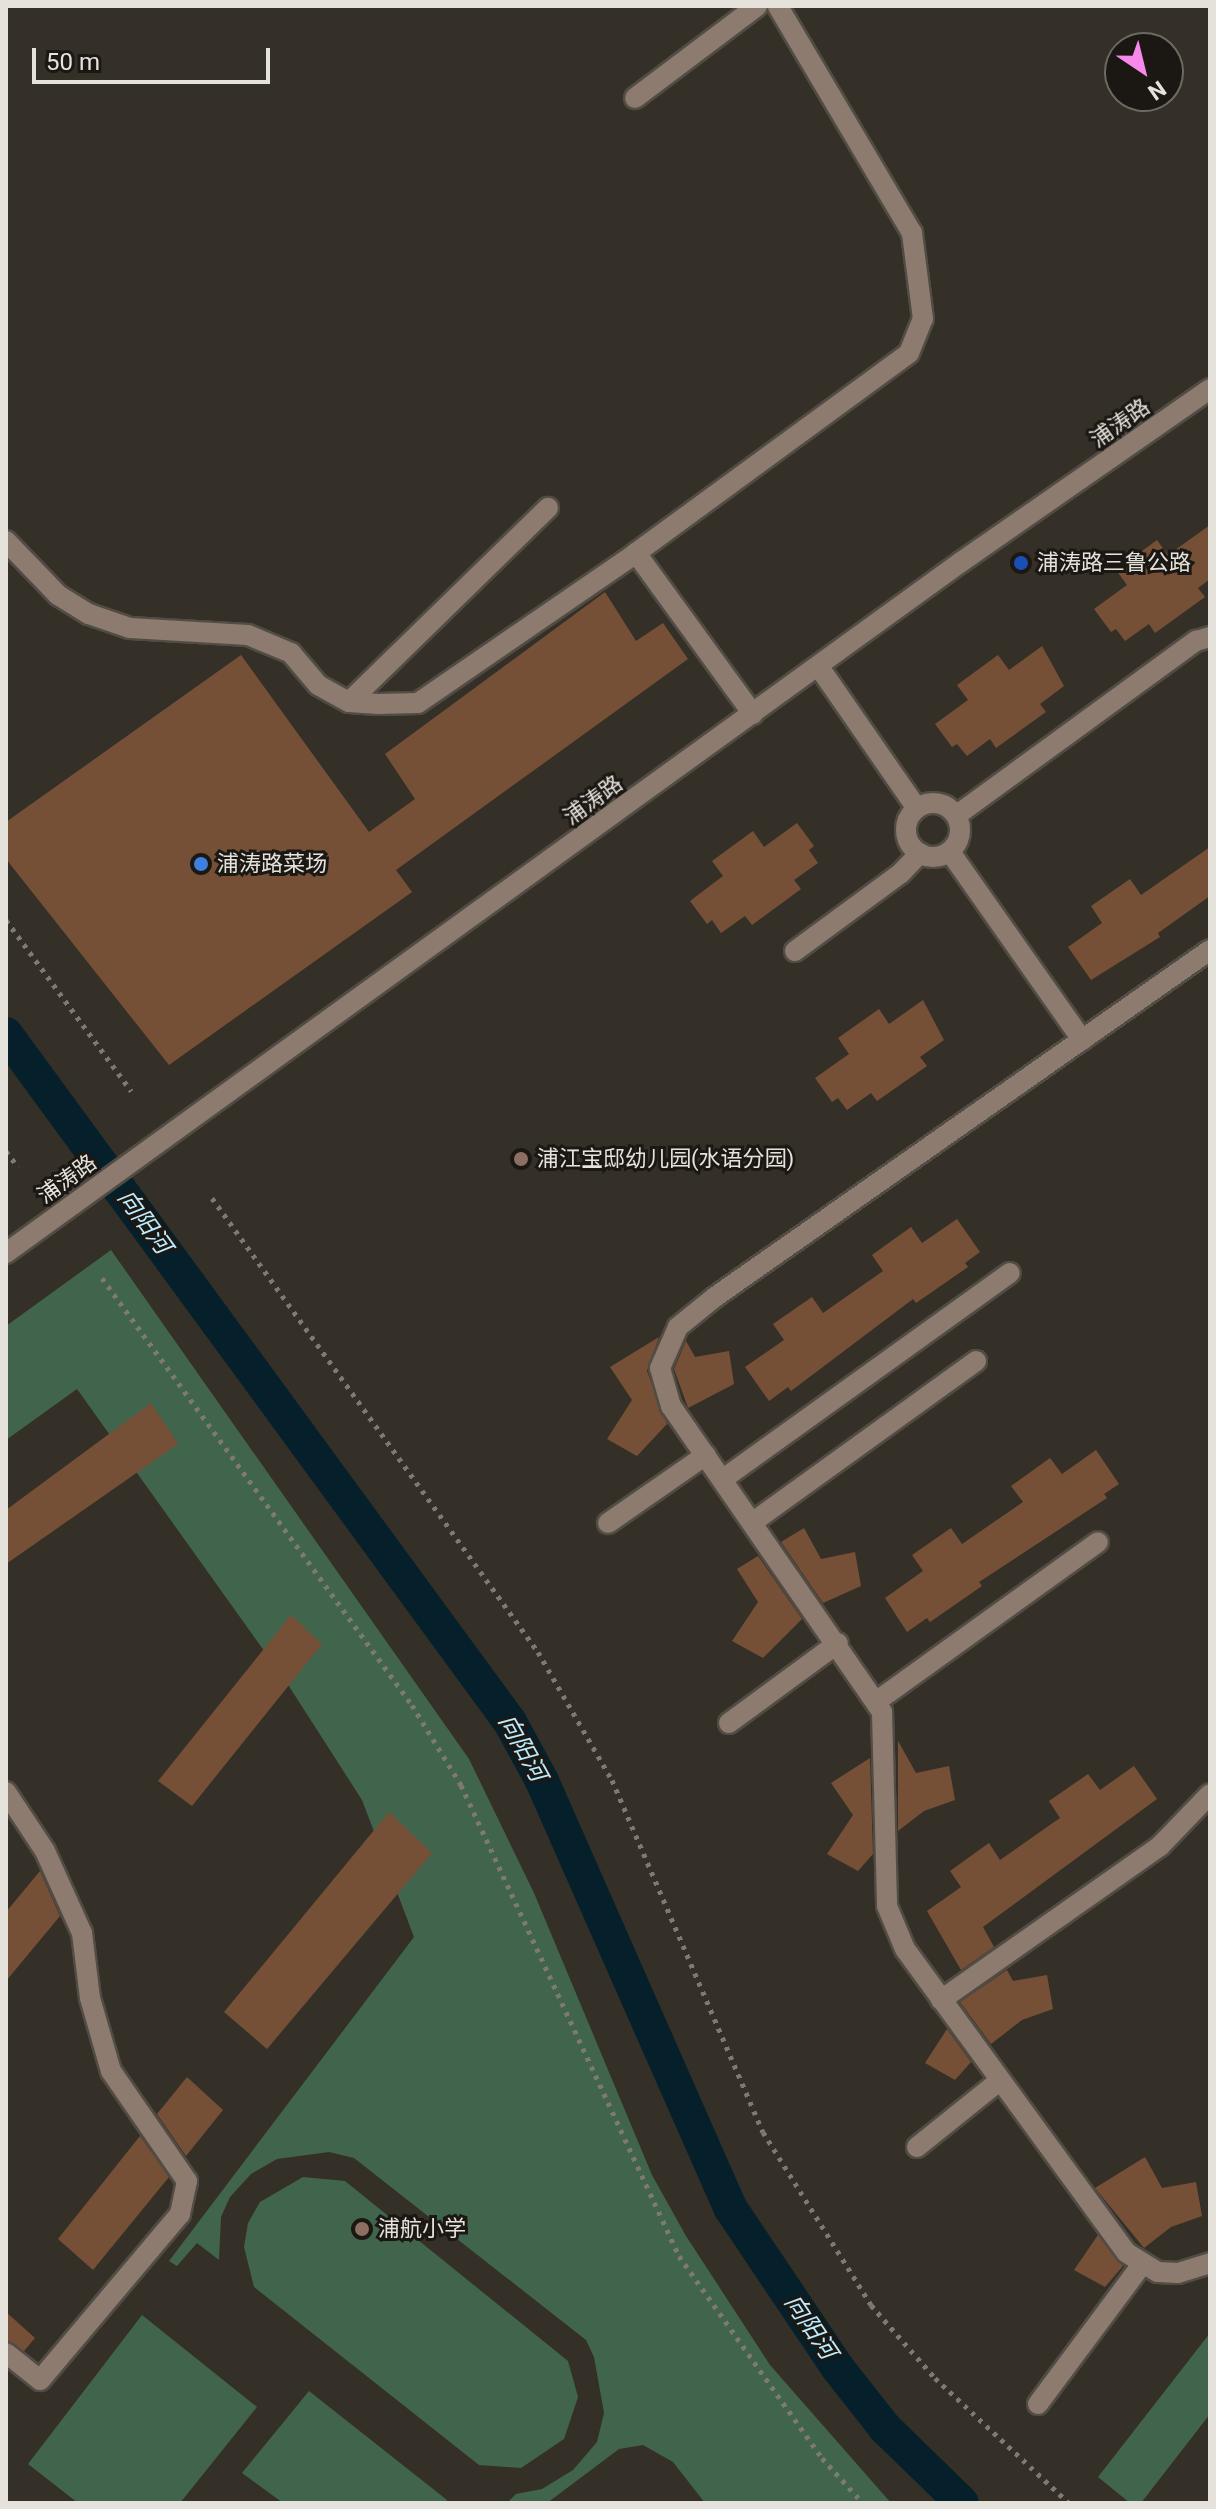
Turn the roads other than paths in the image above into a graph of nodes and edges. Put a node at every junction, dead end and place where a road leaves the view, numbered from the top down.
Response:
1 (757, 6) edge
2 (778, 6) edge
3 (635, 98) dead end
4 (1210, 389) edge
5 (548, 508) dead end
6 (6, 541) edge
7 (636, 553) junction
8 (1210, 637) edge
9 (819, 667) junction
10 (349, 702) junction
11 (753, 714) junction
12 (916, 807) junction
13 (957, 815) junction
14 (950, 852) junction
15 (920, 853) junction
16 (1210, 950) edge
17 (795, 951) dead end
18 (1082, 1040) junction
19 (6, 1253) edge
20 (1010, 1273) dead end
21 (976, 1361) dead end
22 (706, 1455) junction
23 (723, 1479) junction
24 (753, 1522) junction
25 (608, 1523) dead end
26 (1098, 1542) dead end
27 (838, 1643) junction
28 (877, 1701) junction
29 (729, 1723) dead end
30 (6, 1792) edge
31 (1210, 1794) edge
32 (941, 2000) junction
33 (999, 2081) junction
34 (917, 2147) dead end
35 (1210, 2263) edge
36 (1141, 2266) junction
37 (6, 2353) edge
38 (1038, 2404) dead end

1 - 3 street
2 - 7 street
4 - 9 street, 浦涛路
5 - 10 street
6 - 10 street
7 - 10 street
7 - 11 street
8 - 13 street
9 - 11 street, 浦涛路
9 - 12 street
11 - 19 street, 浦涛路
12 - 13 street
12 - 15 street
13 - 14 street
14 - 15 street
14 - 18 street
15 - 17 street
16 - 18 street
18 - 22 street
20 - 23 street
21 - 24 street
22 - 23 street
22 - 25 street
23 - 24 street
24 - 27 street
26 - 28 street
27 - 28 street
27 - 29 street
28 - 32 street
30 - 37 street
31 - 32 street
32 - 33 street
33 - 34 street
33 - 36 street
35 - 36 street
36 - 38 street

